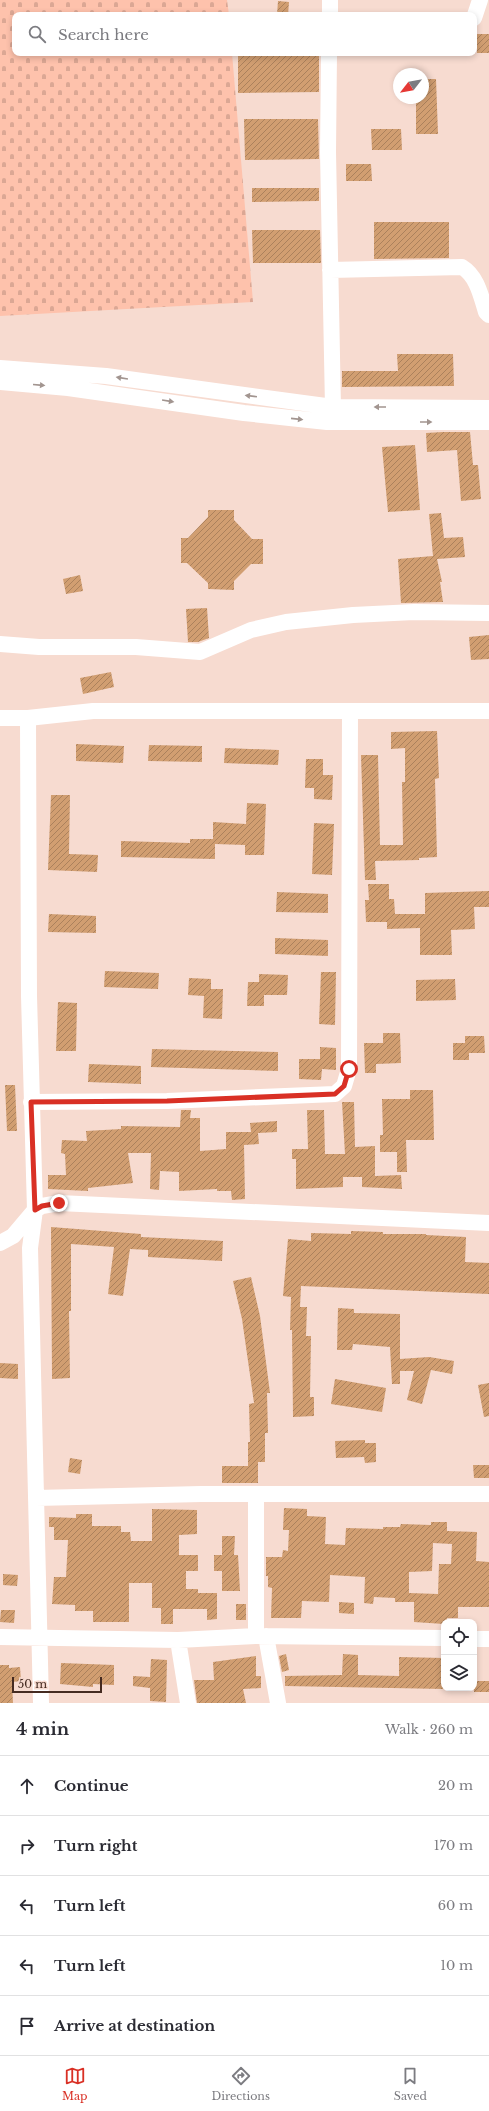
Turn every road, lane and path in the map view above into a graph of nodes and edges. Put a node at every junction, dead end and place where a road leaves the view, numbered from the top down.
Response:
1 (330, 0) edge
2 (480, 0) edge
3 (330, 12) edge
4 (476, 12) edge
5 (329, 56) edge
6 (330, 270) junction
7 (489, 314) edge
8 (0, 368) edge
9 (0, 382) edge
10 (333, 407) junction
11 (489, 408) edge
12 (489, 422) edge
13 (489, 613) edge
14 (0, 644) edge
15 (350, 711) junction
16 (489, 711) edge
17 (0, 718) edge
18 (28, 718) junction
19 (31, 1102) junction
20 (35, 1210) junction
21 (489, 1223) edge
22 (0, 1243) edge
23 (489, 1494) edge
24 (256, 1495) junction
25 (36, 1498) junction
26 (261, 1636) junction
27 (0, 1637) edge
28 (40, 1638) junction
29 (441, 1638) edge
30 (477, 1639) edge
31 (489, 1639) edge
32 (178, 1640) junction
33 (41, 1703) edge
34 (188, 1703) edge
35 (278, 1703) edge

1 - 3 street
2 - 4 street
5 - 6 street
6 - 7 street
6 - 10 street
10 -> 8 street
9 -> 12 street
11 -> 10 street
13 - 14 street
15 - 16 street
15 - 18 street
15 - 19 street
17 - 18 street
18 - 19 street
19 - 20 street
20 - 21 street
20 - 22 street
20 - 25 street
23 - 24 street
24 - 25 street
24 - 26 street
25 - 28 street
26 - 29 street
26 - 32 street
26 - 35 street
27 - 28 street
28 - 32 street
28 - 33 street
30 - 31 street
32 - 34 street

